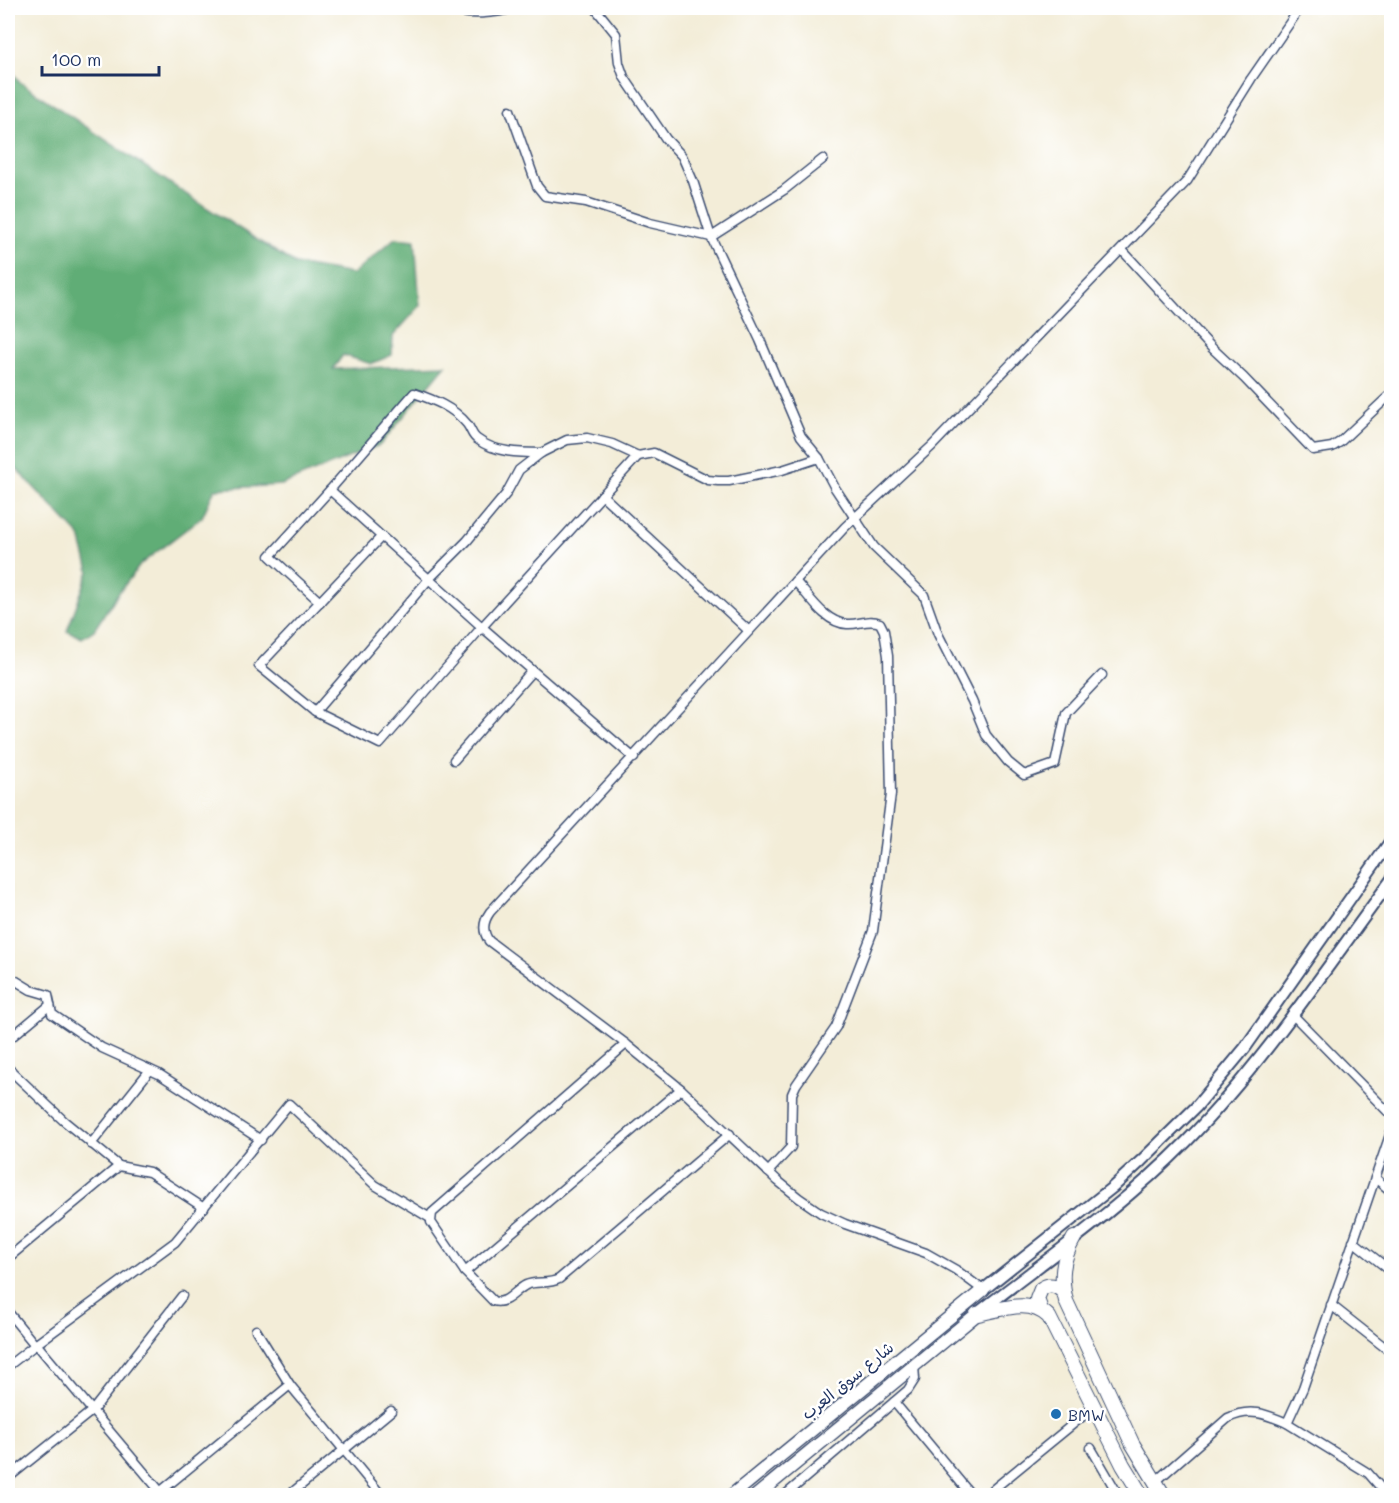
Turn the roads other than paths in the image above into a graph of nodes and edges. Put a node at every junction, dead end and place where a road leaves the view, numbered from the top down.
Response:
1 (449, 8) edge
2 (515, 8) edge
3 (594, 8) edge
4 (1300, 8) edge
5 (510, 110) dead end
6 (822, 159) dead end
7 (711, 237) junction
8 (1122, 250) junction
9 (1392, 393) edge
10 (541, 453) junction
11 (638, 456) junction
12 (819, 458) junction
13 (330, 490) junction
14 (602, 495) junction
15 (855, 516) junction
16 (381, 537) junction
17 (429, 579) junction
18 (795, 581) junction
19 (320, 602) junction
20 (482, 627) junction
21 (749, 631) junction
22 (532, 671) junction
23 (1102, 675) dead end
24 (315, 712) junction
25 (634, 758) junction
26 (454, 760) dead end
27 (1392, 839) edge
28 (1392, 879) edge
29 (8, 976) edge
30 (50, 1005) junction
31 (1292, 1014) junction
32 (8, 1040) edge
33 (626, 1044) junction
34 (8, 1068) edge
35 (150, 1070) junction
36 (681, 1089) junction
37 (1392, 1116) edge
38 (1392, 1129) edge
39 (730, 1134) junction
40 (261, 1140) junction
41 (91, 1143) junction
42 (119, 1166) junction
43 (768, 1172) junction
44 (1375, 1178) junction
45 (1392, 1192) edge
46 (204, 1208) junction
47 (430, 1218) junction
48 (1074, 1238) junction
49 (1353, 1241) junction
50 (8, 1258) edge
51 (465, 1272) junction
52 (1392, 1272) edge
53 (983, 1290) junction
54 (1063, 1292) junction
55 (182, 1296) dead end
56 (1331, 1305) junction
57 (1041, 1310) junction
58 (8, 1312) edge
59 (977, 1314) junction
60 (256, 1330) dead end
61 (35, 1345) junction
62 (1392, 1353) edge
63 (8, 1366) edge
64 (914, 1366) junction
65 (290, 1385) junction
66 (894, 1402) junction
67 (1094, 1407) junction
68 (93, 1410) junction
69 (391, 1411) dead end
70 (1287, 1424) junction
71 (1091, 1448) dead end
72 (344, 1450) junction
73 (8, 1478) edge
74 (1155, 1482) junction
75 (160, 1494) edge
76 (288, 1496) edge
77 (382, 1496) edge
78 (731, 1496) edge
79 (756, 1496) edge
80 (784, 1496) edge
81 (972, 1496) edge
82 (985, 1496) edge
83 (1119, 1496) edge
84 (1142, 1496) edge
85 (1164, 1496) edge
86 (1388, 1496) edge

1 - 2 street
3 - 7 street
4 - 8 street
5 - 7 street
6 - 7 street
7 - 12 street
8 - 9 street
8 - 15 street
10 - 11 street
10 - 13 street
10 - 17 street
11 - 12 street
11 - 14 street
12 - 15 street
13 - 16 street
13 - 19 street
14 - 20 street
14 - 21 street
15 - 18 street
15 - 23 street
16 - 17 street
16 - 19 street
17 - 20 street
17 - 24 street
18 - 21 street
18 - 43 street
19 - 24 street
20 - 22 street
20 - 24 street
21 - 25 street
22 - 25 street
22 - 26 street
25 - 33 street
27 - 53 street
28 - 31 street
29 - 30 street
30 - 32 street
30 - 35 street
31 - 37 street
31 - 48 street
33 - 36 street
33 - 47 street
34 - 41 street
35 - 40 street
35 - 41 street
36 - 39 street
36 - 51 street
38 - 44 street
39 - 43 street
39 - 51 street
40 - 46 street
40 - 47 street
41 - 42 street
42 - 46 street
42 - 50 street
43 - 53 street
44 - 45 street
44 - 49 street
46 - 61 street
47 - 51 street
48 - 54 main road
48 - 59 street
49 - 52 street
49 - 56 street
53 - 78 main road, شارع سوق العرب
54 - 57 main road
54 - 74 main road
55 - 68 street
56 - 62 street
56 - 70 street
57 - 59 main road
57 - 67 main road
58 - 61 street
59 - 64 main road
60 - 65 street
61 - 63 street
61 - 68 street
64 - 66 street
64 - 79 main road
65 - 72 street
65 - 75 street
66 - 80 street
66 - 81 street
67 - 82 street
67 - 84 main road
68 - 73 street
68 - 75 street
69 - 72 street
70 - 74 street
70 - 86 street
71 - 83 street
72 - 76 street
72 - 77 street
74 - 85 main road

